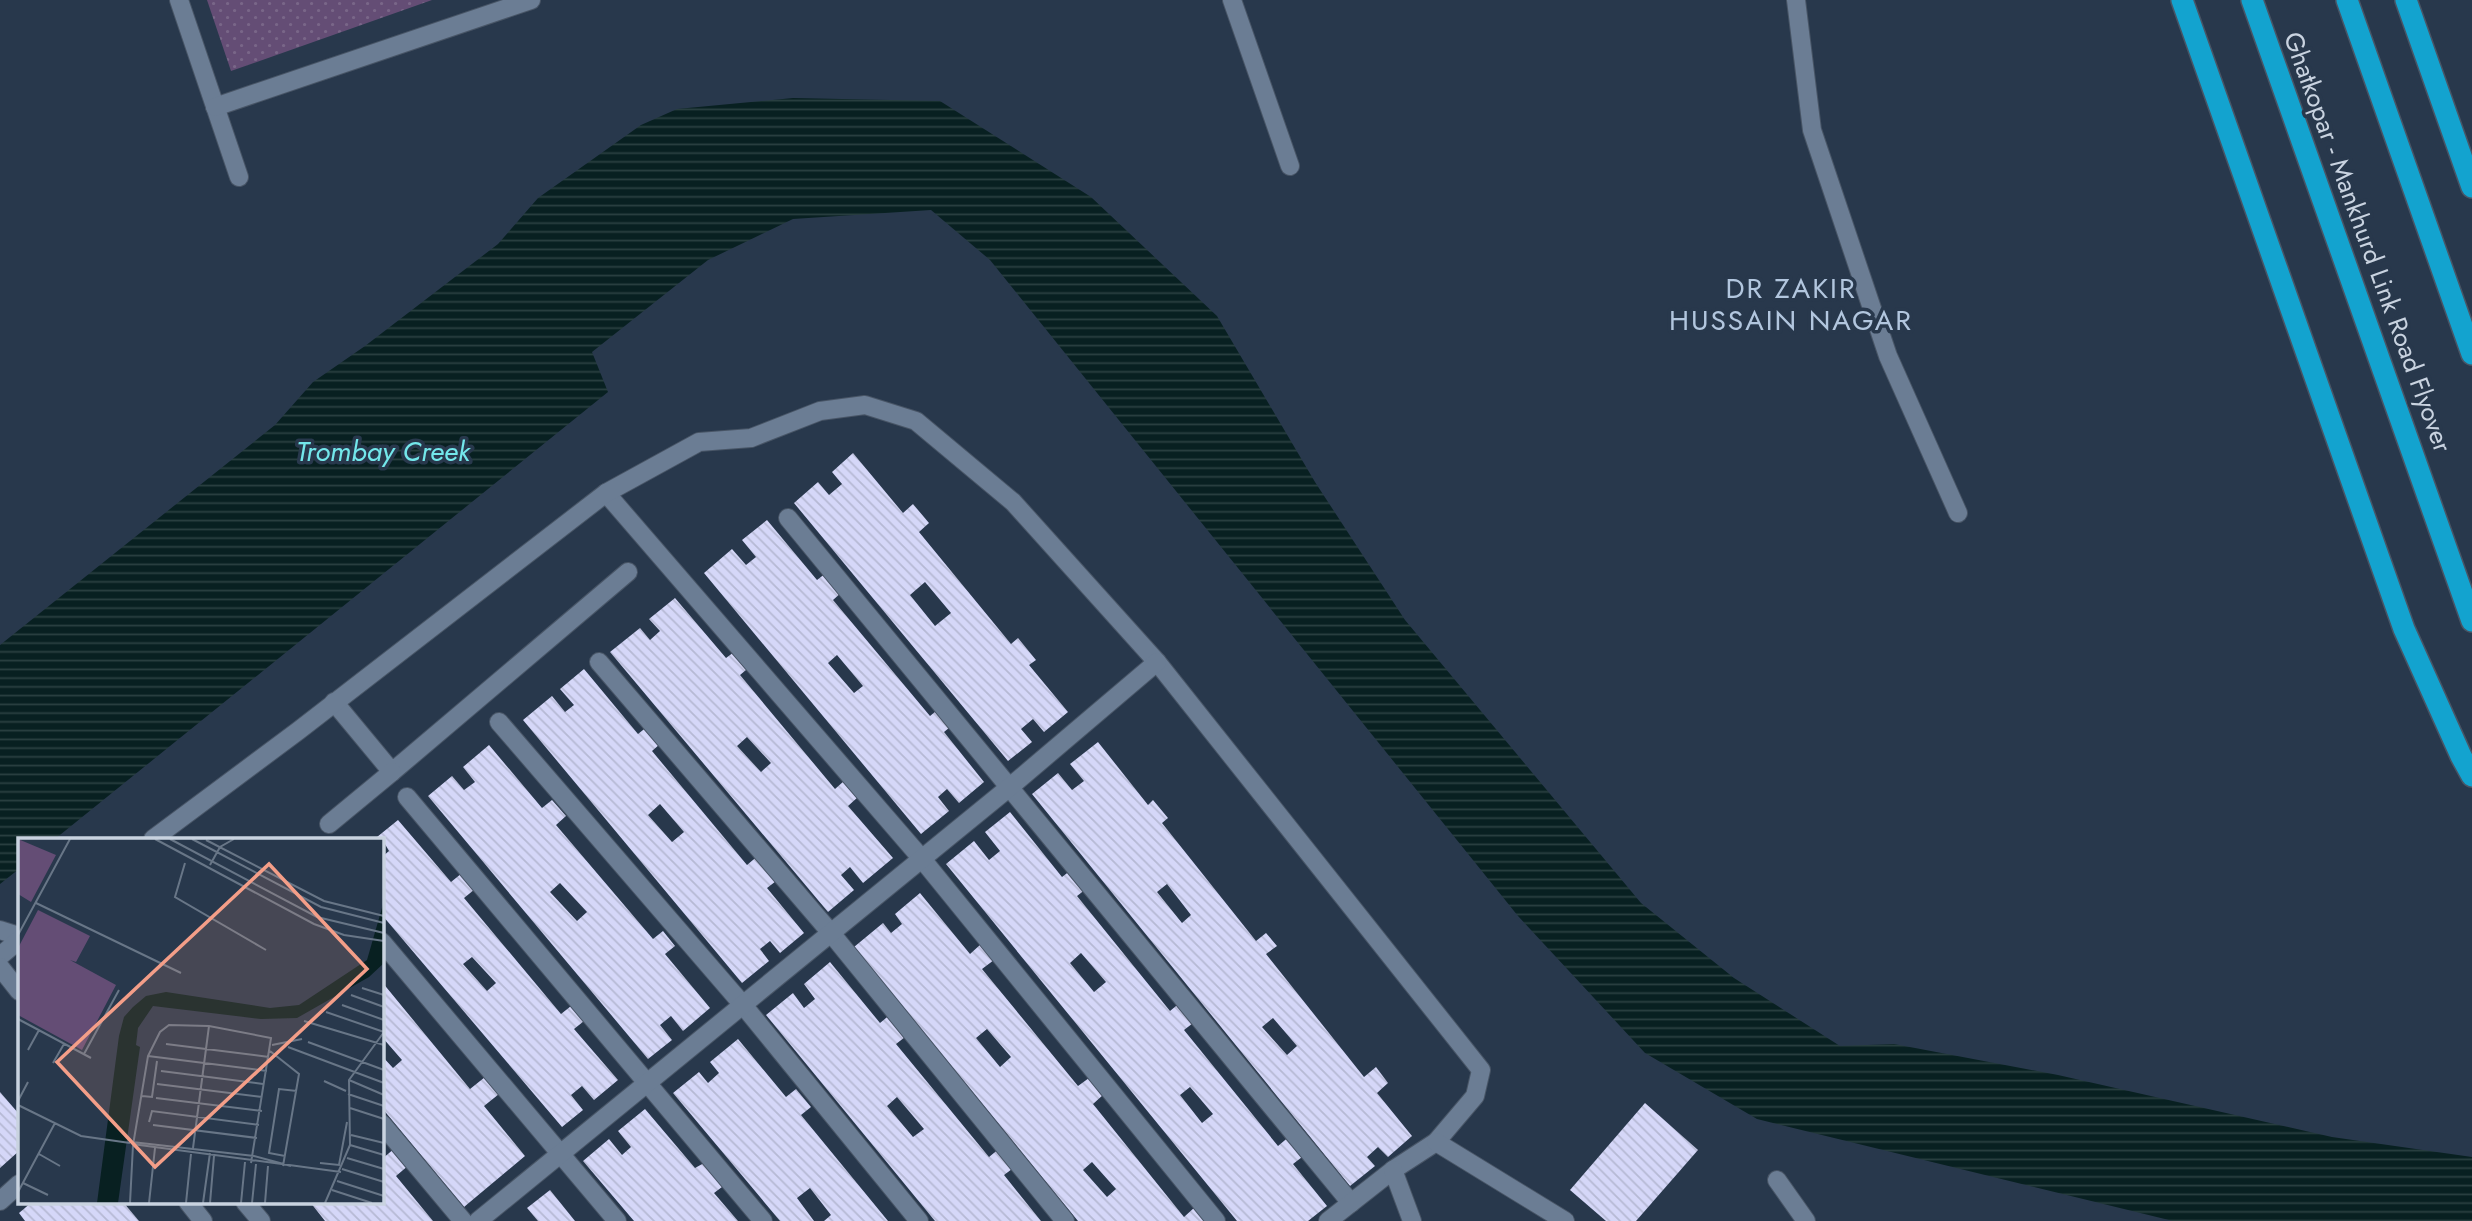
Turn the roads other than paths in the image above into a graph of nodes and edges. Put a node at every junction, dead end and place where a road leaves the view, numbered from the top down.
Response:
1 (179, 0) edge
2 (531, 0) edge
3 (1232, 0) edge
4 (1796, 0) edge
5 (2182, 0) edge
6 (2252, 0) edge
7 (2347, 0) edge
8 (2406, 0) edge
9 (215, 107) junction
10 (1290, 166) dead end
11 (239, 177) dead end
12 (2472, 187) edge
13 (2472, 354) edge
14 (606, 493) junction
15 (1958, 513) dead end
16 (788, 518) dead end
17 (628, 572) dead end
18 (2472, 621) edge
19 (598, 662) dead end
20 (1157, 662) junction
21 (334, 702) junction
22 (499, 722) dead end
23 (392, 772) junction
24 (2472, 776) edge
25 (1011, 786) junction
26 (407, 797) dead end
27 (329, 824) dead end
28 (154, 838) edge
29 (922, 859) junction
30 (0, 930) edge
31 (831, 933) junction
32 (18, 938) edge
33 (18, 939) edge
34 (383, 943) edge
35 (0, 956) edge
36 (0, 967) edge
37 (18, 990) edge
38 (743, 1005) junction
39 (647, 1083) junction
40 (383, 1125) edge
41 (1436, 1142) junction
42 (562, 1153) junction
43 (1393, 1170) junction
44 (1777, 1181) dead end
45 (18, 1185) edge
46 (0, 1201) edge
47 (1351, 1203) junction
48 (190, 1204) edge
49 (247, 1204) edge
50 (204, 1221) edge
51 (261, 1221) edge
52 (463, 1221) edge
53 (478, 1221) edge
54 (617, 1221) edge
55 (764, 1221) edge
56 (919, 1221) edge
57 (1065, 1221) edge
58 (1216, 1221) edge
59 (1328, 1221) edge
60 (1412, 1221) edge
61 (1565, 1221) edge
62 (1806, 1221) edge

1 - 9 street
2 - 9 street
3 - 10 street
4 - 15 street
5 - 24 highway
6 - 18 highway, Ghatkopar - Mankhurd Link Road Flyover
7 - 13 highway
8 - 12 highway
9 - 11 street
14 - 20 street
14 - 21 street
14 - 29 street
16 - 25 street
17 - 23 street
19 - 31 street
20 - 25 street
20 - 41 street
21 - 23 street
21 - 28 street
22 - 38 street
23 - 27 street
25 - 29 street
25 - 47 street
26 - 39 street
29 - 31 street
29 - 58 street
30 - 32 street
31 - 38 street
31 - 57 street
33 - 35 street
34 - 42 street
36 - 37 street
38 - 39 street
38 - 56 street
39 - 42 street
39 - 55 street
40 - 52 street
41 - 43 street
41 - 61 street
42 - 53 street
42 - 54 street
43 - 47 street
43 - 60 street
44 - 62 street
45 - 46 street
47 - 59 street
48 - 50 street
49 - 51 street

